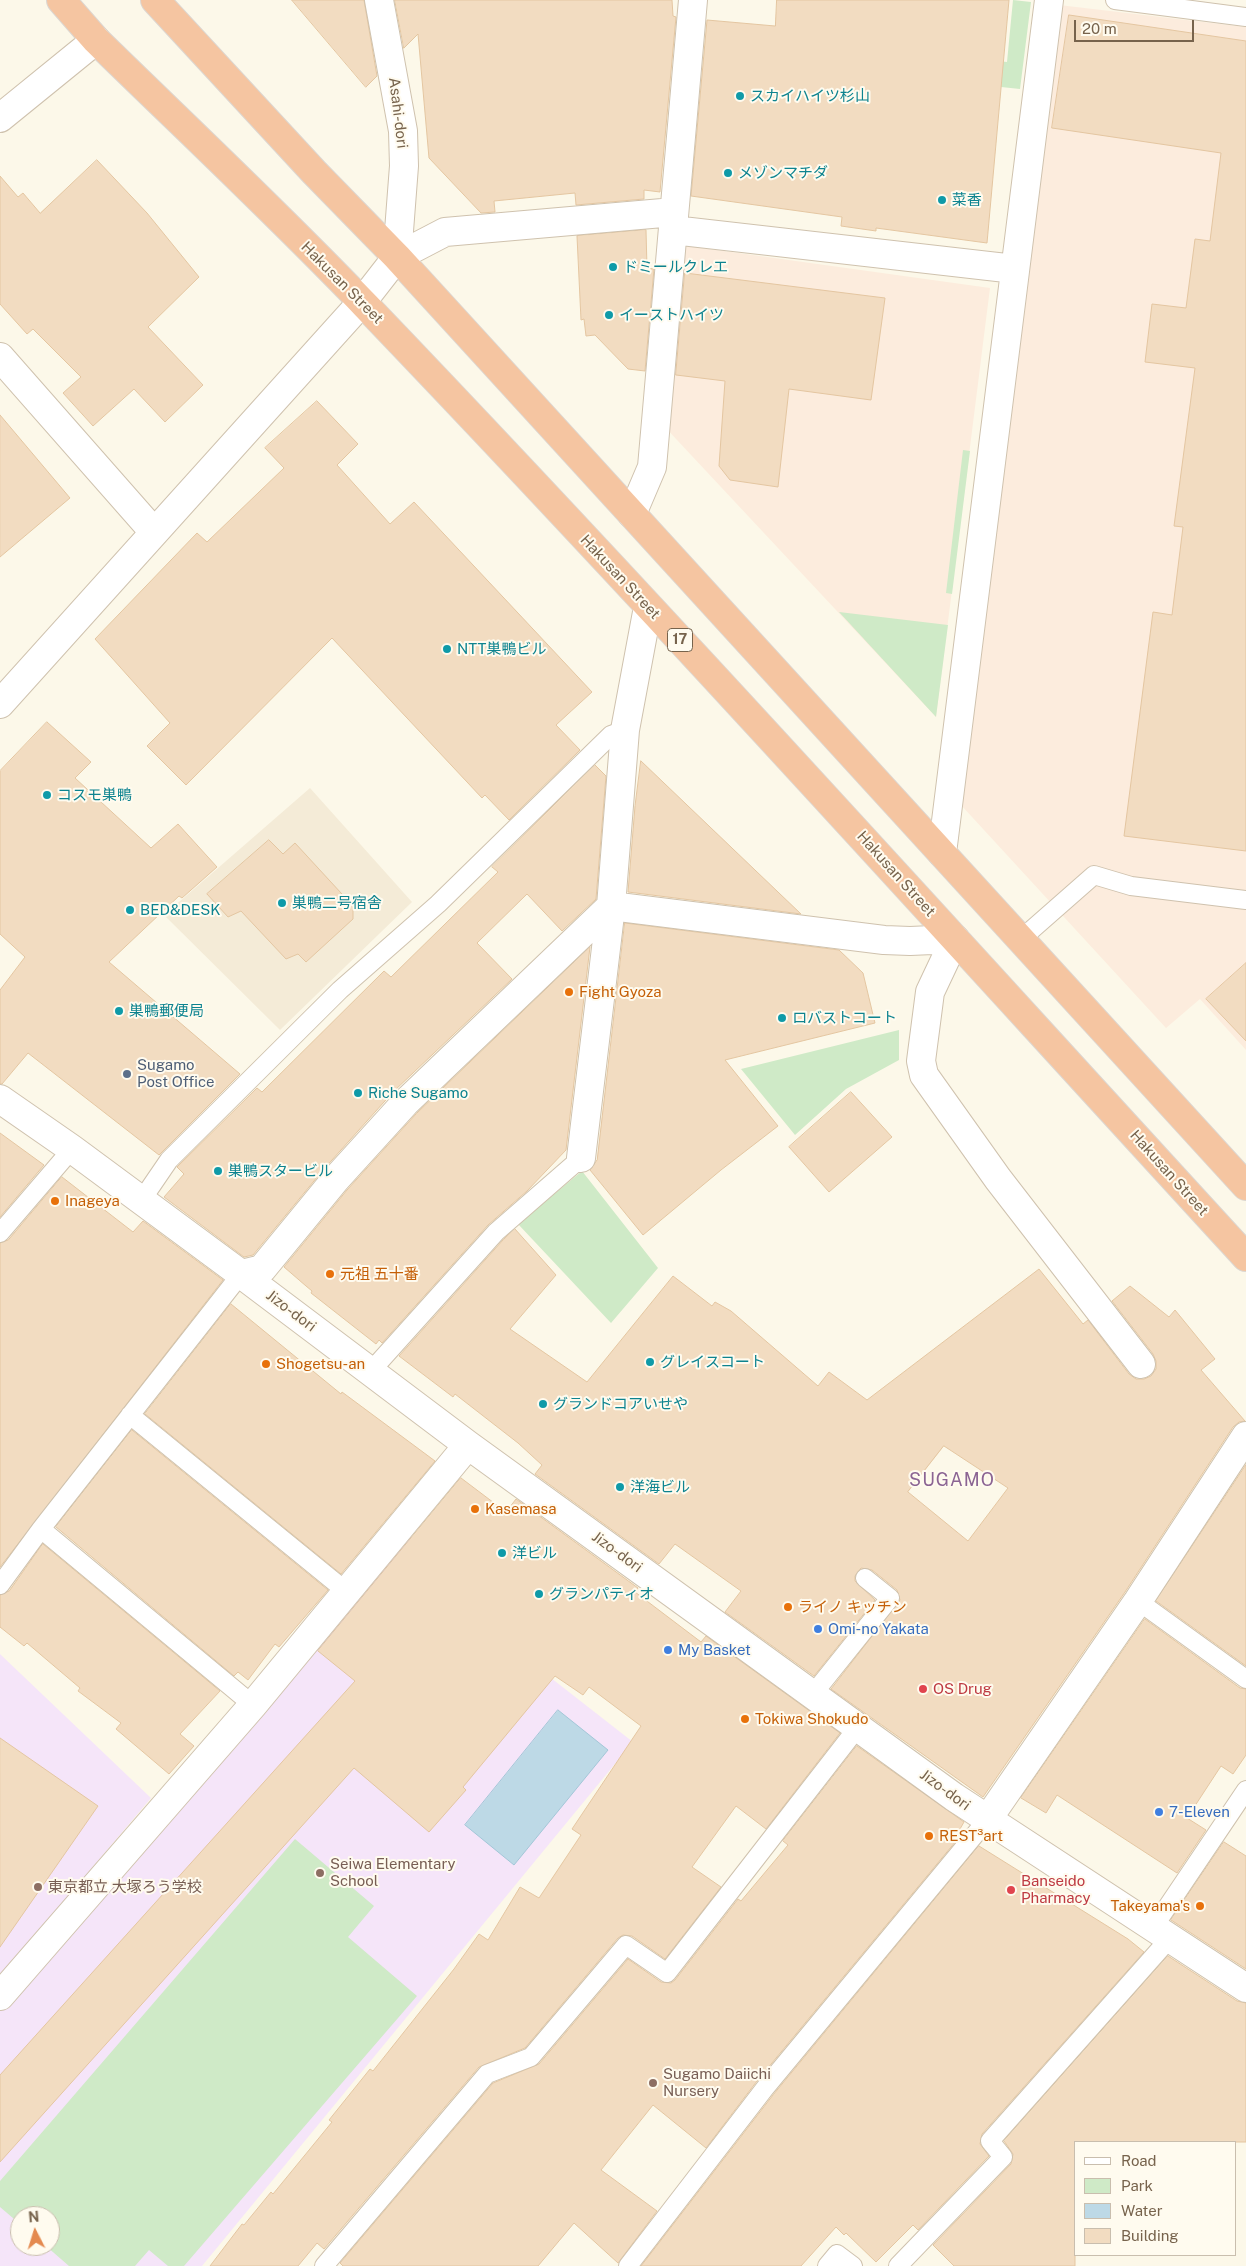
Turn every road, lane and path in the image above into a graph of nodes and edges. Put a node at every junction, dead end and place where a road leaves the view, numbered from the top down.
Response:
1 (61, 0) edge
2 (156, 0) edge
3 (379, 0) edge
4 (693, 0) edge
5 (1048, 0) edge
6 (1115, 0) edge
7 (1246, 17) edge
8 (96, 40) junction
9 (0, 118) edge
10 (674, 221) junction
11 (398, 257) junction
12 (1015, 269) junction
13 (362, 302) junction
14 (0, 357) edge
15 (632, 514) junction
16 (154, 532) junction
17 (648, 607) junction
18 (0, 704) edge
19 (625, 730) junction
20 (942, 853) junction
21 (1246, 900) edge
22 (611, 906) junction
23 (955, 939) junction
24 (1020, 940) junction
25 (0, 1099) edge
26 (72, 1149) junction
27 (581, 1158) joint
28 (1246, 1186) edge
29 (142, 1200) junction
30 (0, 1233) edge
31 (1246, 1257) edge
32 (241, 1274) junction
33 (1141, 1364) dead end
34 (371, 1371) junction
35 (130, 1415) junction
36 (1246, 1436) edge
37 (468, 1444) junction
38 (42, 1529) junction
39 (865, 1578) dead end
40 (0, 1585) edge
41 (347, 1592) junction
42 (1138, 1601) junction
43 (1246, 1679) edge
44 (813, 1694) junction
45 (253, 1705) junction
46 (858, 1727) junction
47 (1246, 1790) edge
48 (987, 1820) junction
49 (1162, 1933) junction
50 (1246, 1988) edge
51 (0, 1996) edge
52 (324, 2266) edge
53 (628, 2266) edge
54 (827, 2266) edge
55 (853, 2266) edge
56 (898, 2266) edge

1 - 8 highway, Hakusan Street / 17
2 - 11 highway
3 - 11 street, Asahi-dori
4 - 10 street
5 - 12 street
6 - 7 lane
8 - 9 street
8 - 13 highway, Hakusan Street / 17
10 - 11 street
10 - 12 street
10 - 15 street
11 - 13 street
11 - 15 highway
12 - 20 street
13 - 16 street
13 - 17 highway, Hakusan Street / 17
14 - 16 street
15 - 20 highway
16 - 18 street
17 - 19 street
17 - 23 highway, Hakusan Street / 17
19 - 22 street
19 - 29 lane
20 - 24 highway
21 - 24 lane
22 - 23 street
22 - 27 street
22 - 32 street
23 - 31 highway, Hakusan Street / 17
23 - 33 street
24 - 28 highway
25 - 26 street, Jizo-dori
26 - 29 street, Jizo-dori
26 - 30 lane
27 - 34 lane
29 - 32 street, Jizo-dori
32 - 34 street, Jizo-dori
32 - 35 lane
34 - 37 street, Jizo-dori
35 - 38 lane
35 - 41 lane
36 - 42 street
37 - 41 street
37 - 44 street, Jizo-dori
38 - 40 lane
38 - 45 lane
39 - 44 lane
41 - 45 street
42 - 43 lane
42 - 48 street
44 - 46 street, Jizo-dori
45 - 51 street
46 - 48 street, Jizo-dori
46 - 52 lane
47 - 49 lane
48 - 49 street, Jizo-dori
48 - 53 lane
49 - 50 street, Jizo-dori
49 - 56 lane
54 - 55 lane

